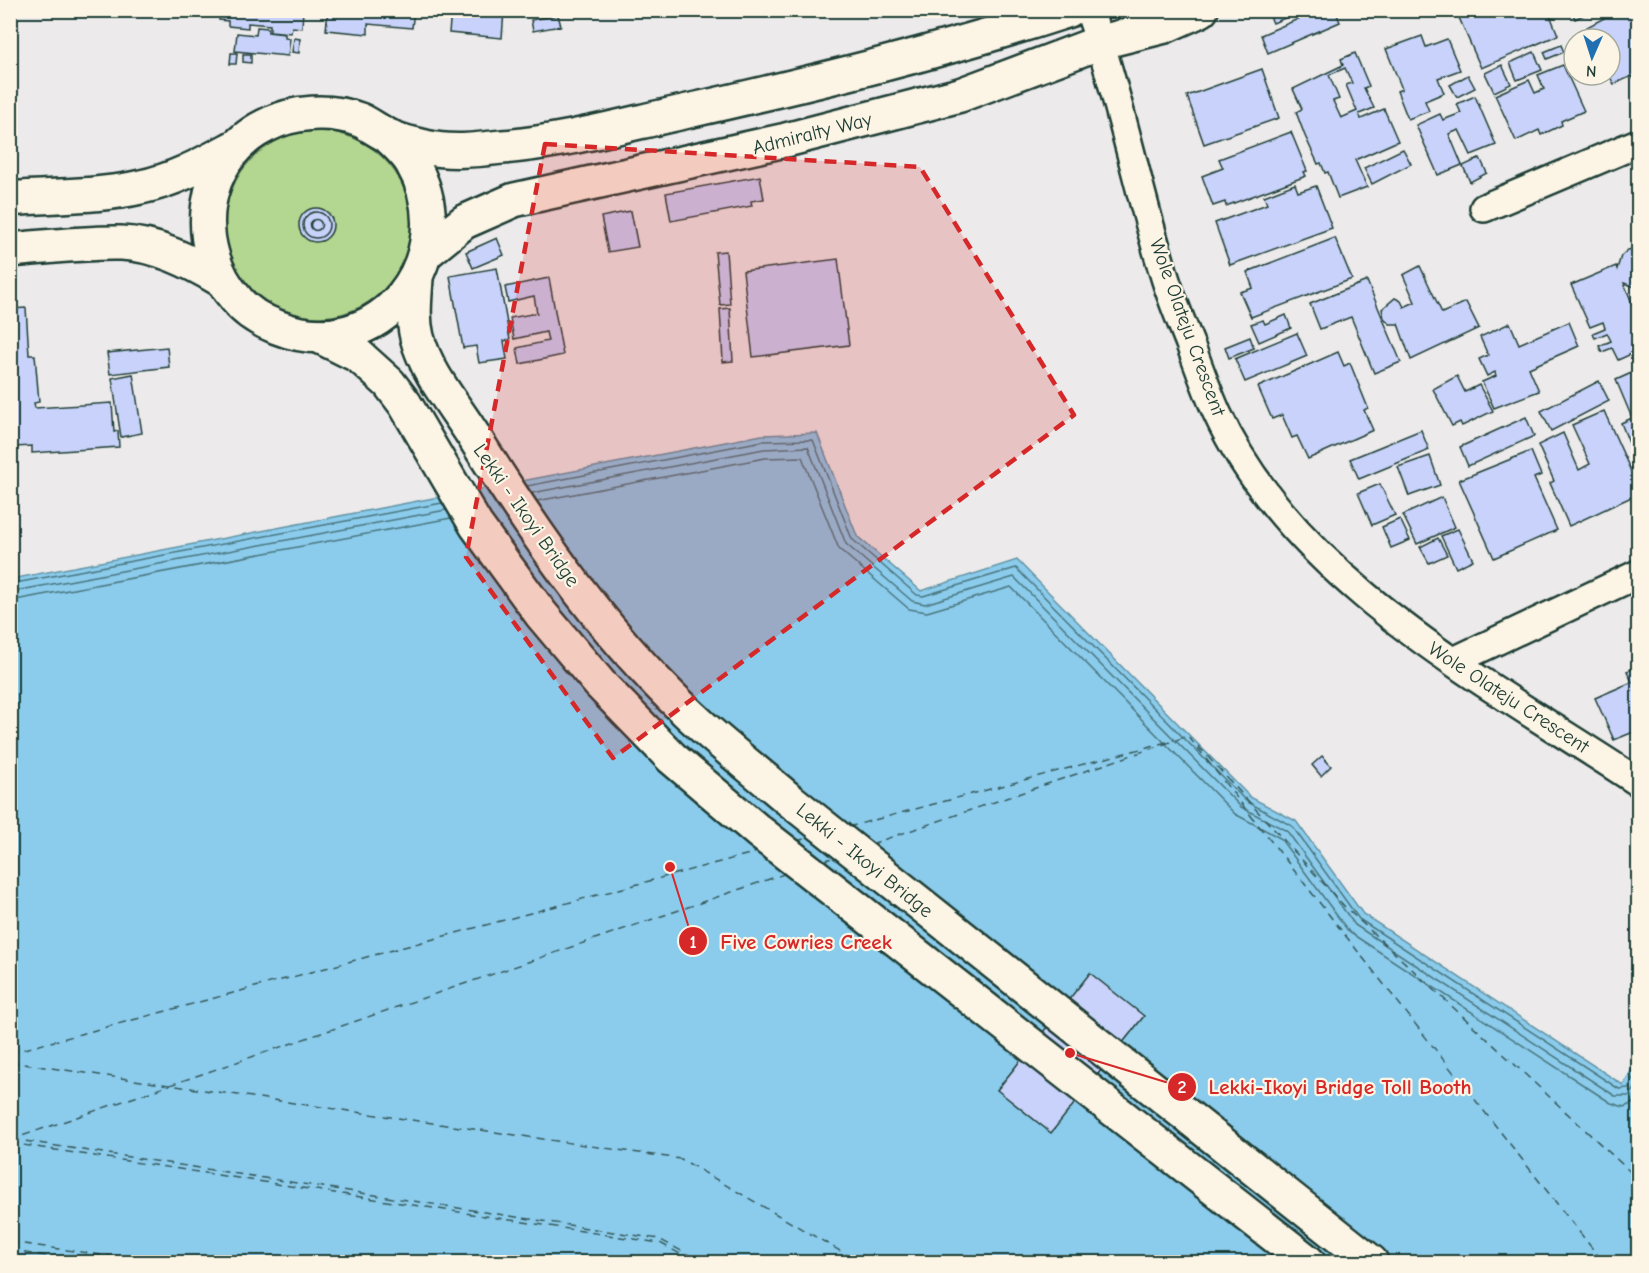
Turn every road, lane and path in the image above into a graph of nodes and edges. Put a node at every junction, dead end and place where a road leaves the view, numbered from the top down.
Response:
1 (1070, 10) edge
2 (1089, 10) edge
3 (1201, 10) edge
4 (1101, 42) junction
5 (389, 137) junction
6 (1638, 143) edge
7 (237, 147) junction
8 (10, 199) edge
9 (1484, 208) dead end
10 (10, 250) edge
11 (422, 265) junction
12 (220, 279) junction
13 (319, 336) junction
14 (1638, 574) edge
15 (1454, 661) junction
16 (1638, 782) edge
17 (1308, 1263) edge
18 (1371, 1263) edge

1 - 5 main road
2 - 4 street, Wole Olateju Crescent
3 - 4 main road, Admiralty Way
4 - 11 main road, Admiralty Way
4 - 15 street, Wole Olateju Crescent
5 - 7 main road
5 - 11 main road, Lekki - Ikoyi Bridge
6 - 9 street
7 - 8 main road
7 - 12 main road
10 - 12 main road
11 - 13 main road
11 - 18 main road, Lekki - Ikoyi Bridge
12 - 13 main road
13 - 17 main road
14 - 15 street
15 - 16 street, Wole Olateju Crescent

